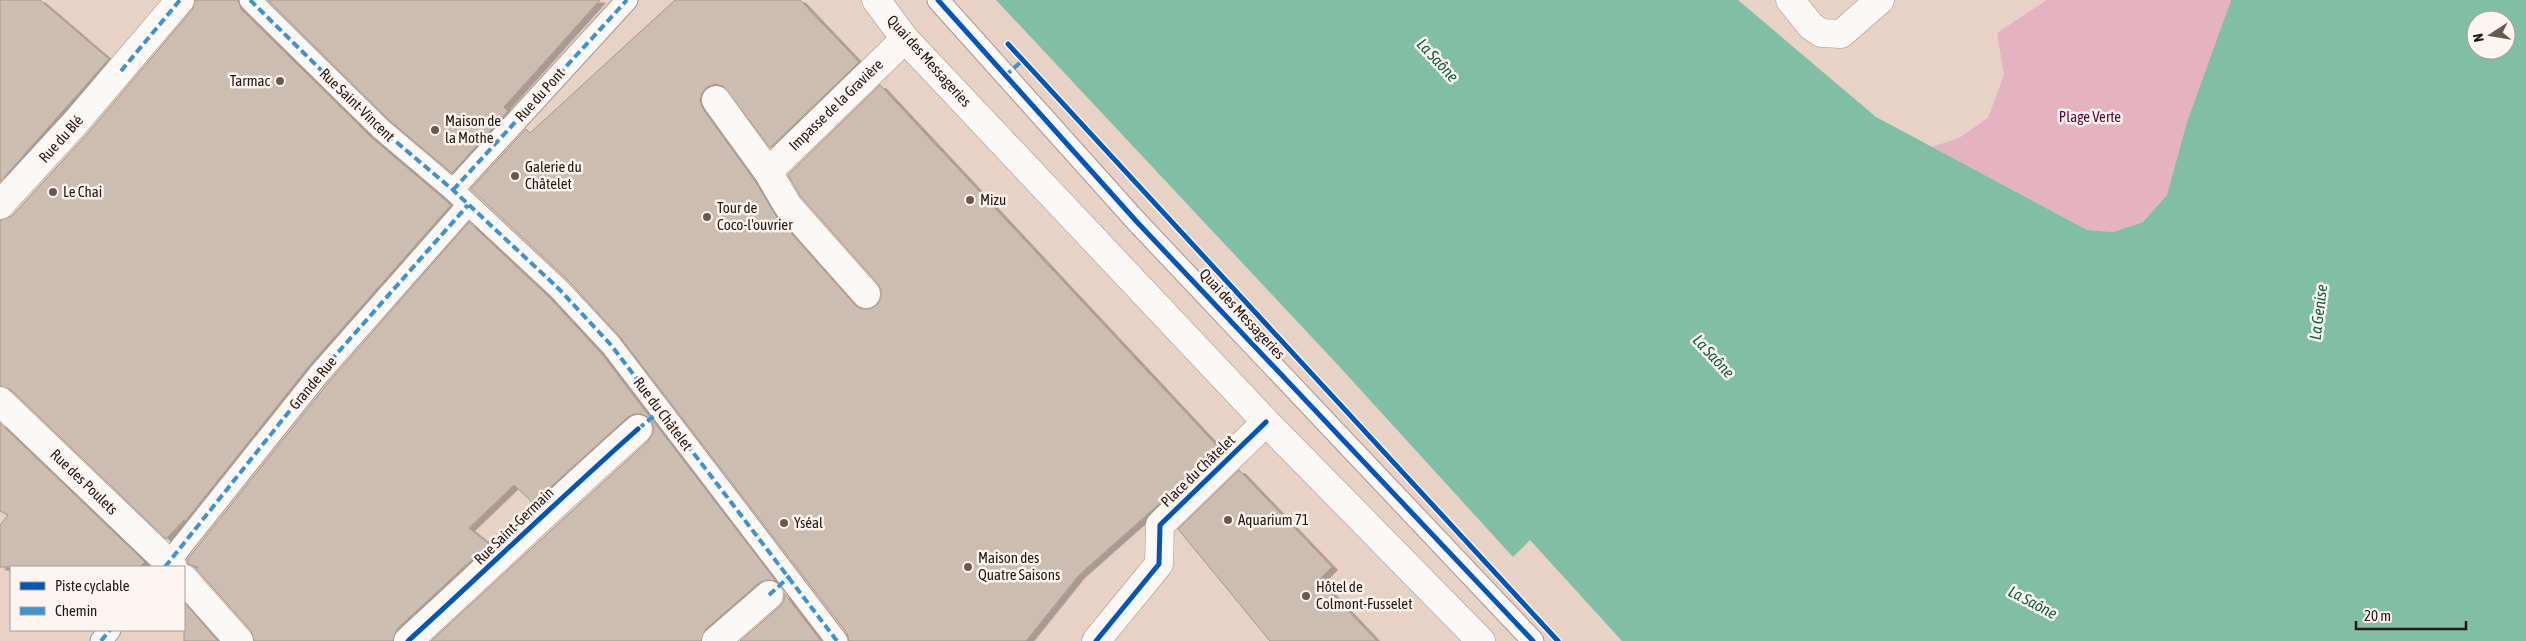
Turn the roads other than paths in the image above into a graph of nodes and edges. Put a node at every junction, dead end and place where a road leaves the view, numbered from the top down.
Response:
1 (180, 0) edge
2 (250, 0) edge
3 (627, 0) edge
4 (876, 0) edge
5 (938, 0) edge
6 (1790, 0) edge
7 (1880, 0) edge
8 (905, 39) junction
9 (716, 100) dead end
10 (768, 172) junction
11 (453, 190) junction
12 (0, 205) edge
13 (468, 205) junction
14 (866, 294) dead end
15 (0, 401) edge
16 (660, 411) junction
17 (1266, 422) junction
18 (638, 429) joint
19 (170, 566) edge
20 (175, 566) edge
21 (790, 576) junction
22 (185, 582) edge
23 (769, 595) joint
24 (109, 631) edge
25 (100, 641) edge
26 (239, 641) edge
27 (408, 641) edge
28 (716, 641) edge
29 (837, 641) edge
30 (1096, 641) edge
31 (1482, 641) edge
32 (1533, 641) edge

1 - 12 street, Rue du Blé
2 - 11 street, Rue Saint-Vincent
3 - 11 street, Rue du Pont
4 - 8 street, Quai des Messageries
5 - 32 street, Quai des Messageries
6 - 7 street
8 - 10 street, Impasse de la Gravière
8 - 17 street, Quai des Messageries
9 - 10 street
10 - 14 street
11 - 13 street, Rue Saint-Vincent
13 - 16 street, Rue du Châtelet
13 - 20 street, Grande Rue
15 - 19 street, Rue des Poulets
16 - 18 street
16 - 21 street, Rue du Châtelet
17 - 30 street, Place du Châtelet
17 - 31 street, Quai des Messageries
18 - 27 street, Rue Saint-Germain
21 - 23 street
21 - 29 street, Rue du Châtelet
22 - 26 street, Rue des Poulets
23 - 28 street
24 - 25 street

